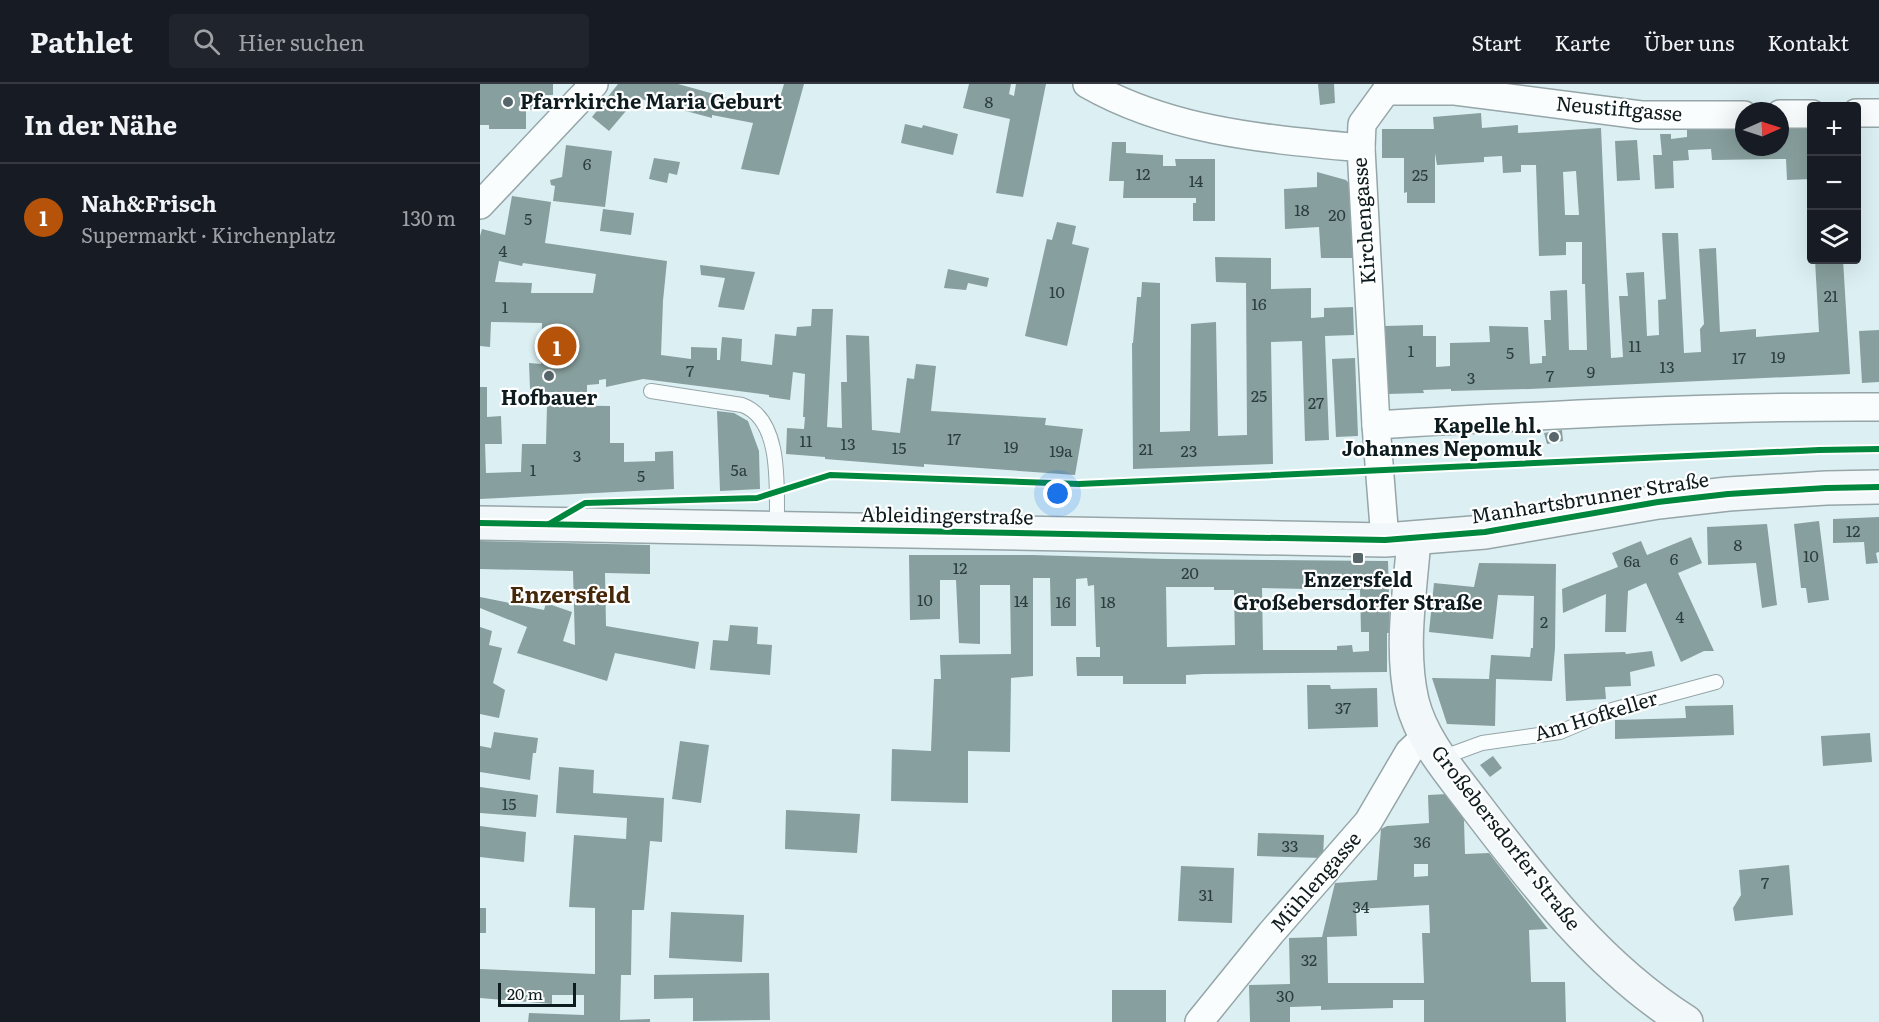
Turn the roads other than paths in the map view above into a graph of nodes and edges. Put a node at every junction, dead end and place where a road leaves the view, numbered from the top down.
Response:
1 (594, 84) edge
2 (1096, 87) edge
3 (1389, 88) edge
4 (1861, 113) edge
5 (1879, 113) edge
6 (1789, 114) edge
7 (1807, 114) edge
8 (1735, 115) edge
9 (1361, 148) junction
10 (480, 205) edge
11 (651, 391) dead end
12 (1879, 406) edge
13 (1376, 425) junction
14 (1879, 488) edge
15 (480, 523) edge
16 (777, 530) junction
17 (1399, 539) junction
18 (1716, 682) dead end
19 (1433, 747) junction
20 (1199, 1022) edge
21 (1686, 1022) edge

1 - 10 street
2 - 9 street, Kirchengasse
3 - 8 street, Neustiftgasse
3 - 9 street
4 - 5 street
6 - 7 street
9 - 13 street, Kirchengasse
11 - 16 lane
12 - 13 street
13 - 17 street, Kirchengasse
14 - 17 street, Manhartsbrunner Straße
15 - 16 street, Ableidingerstraße
16 - 17 street, Ableidingerstraße
17 - 19 street, Großebersdorfer Straße
18 - 19 lane, Am Hofkeller
19 - 20 street, Mühlengasse
19 - 21 street, Großebersdorfer Straße

